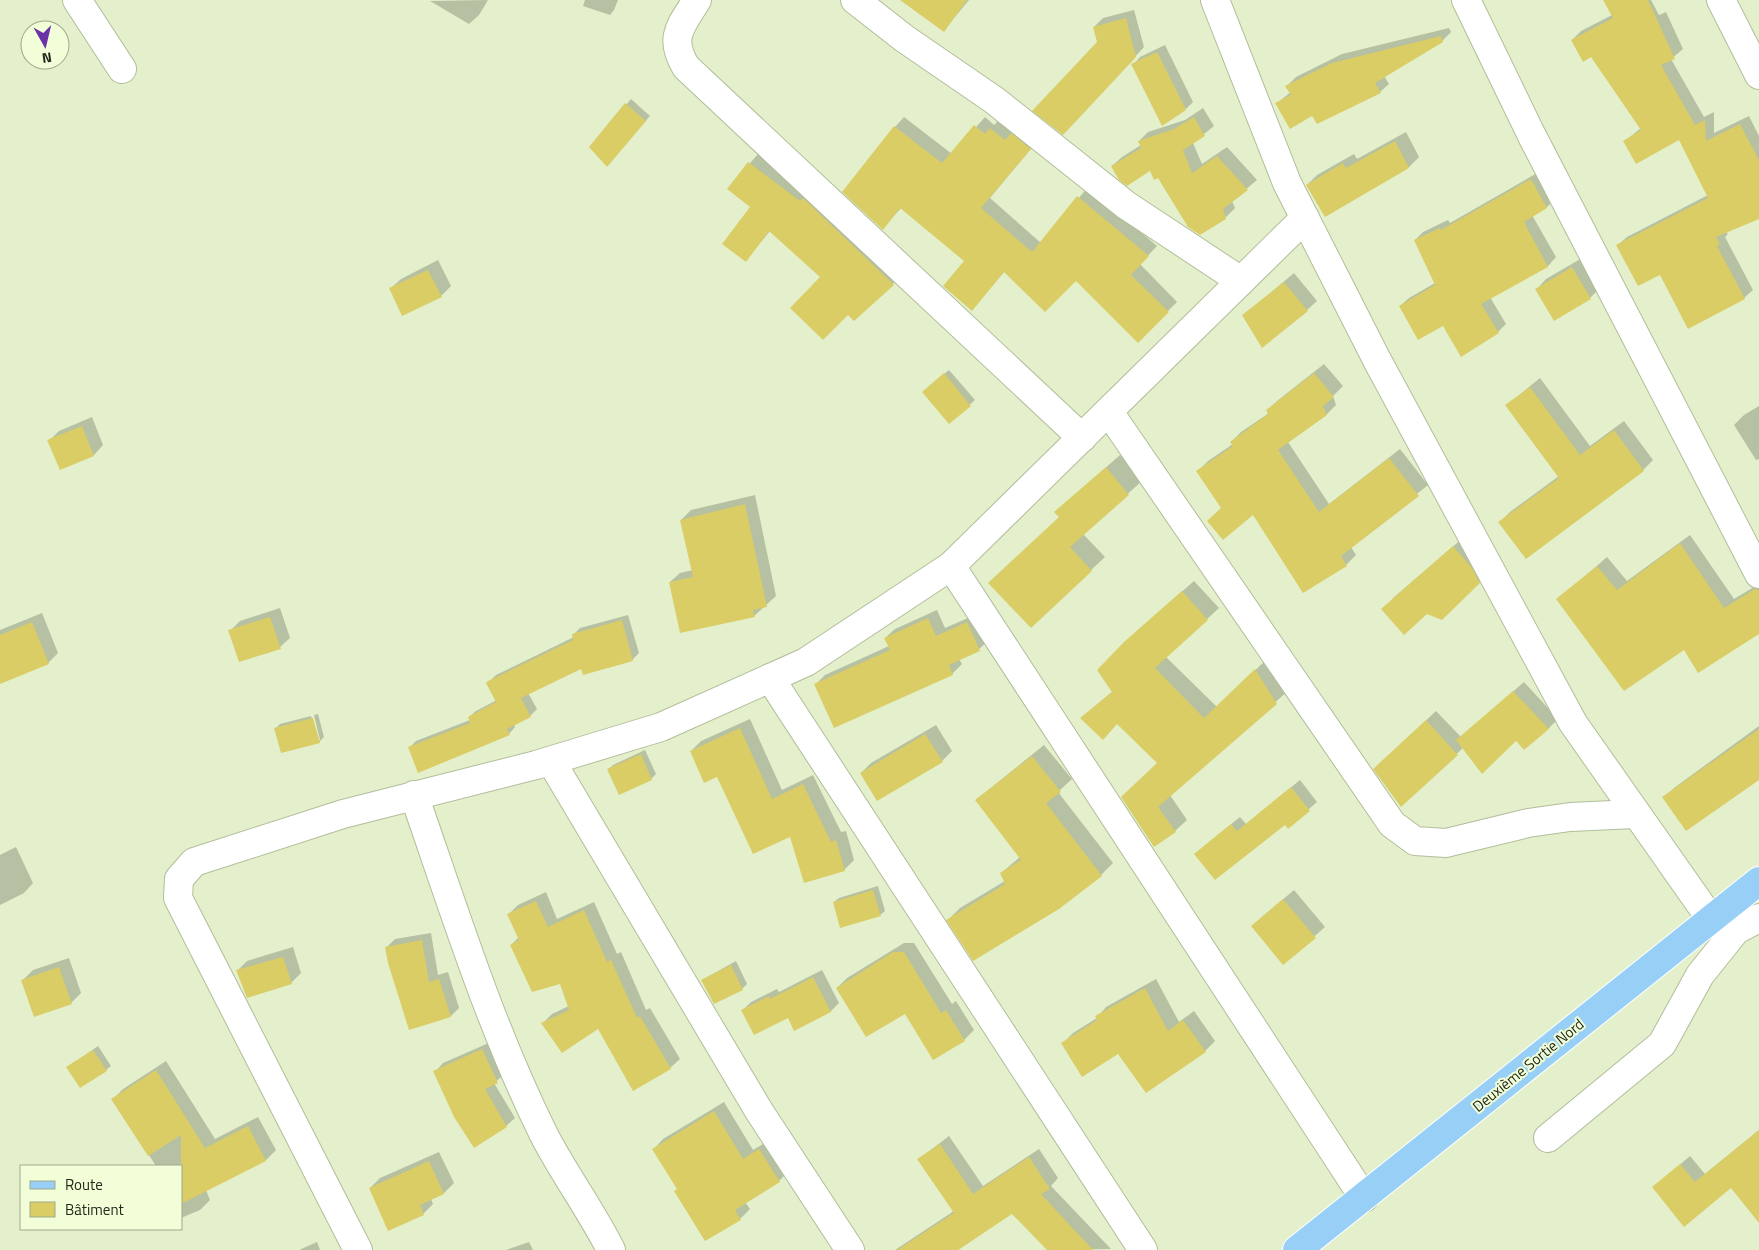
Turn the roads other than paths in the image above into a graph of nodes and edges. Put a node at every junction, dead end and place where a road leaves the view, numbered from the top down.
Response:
1 (77, 0) edge
2 (697, 0) edge
3 (855, 0) edge
4 (1215, 0) edge
5 (1466, 0) edge
6 (1721, 0) edge
7 (122, 69) dead end
8 (1759, 75) edge
9 (1305, 218) junction
10 (1241, 281) junction
11 (1109, 412) junction
12 (1082, 438) junction
13 (951, 566) junction
14 (1759, 574) edge
15 (770, 678) junction
16 (551, 761) junction
17 (414, 795) junction
18 (1635, 814) junction
19 (1759, 881) edge
20 (1710, 918) junction
21 (1759, 918) edge
22 (1548, 1138) dead end
23 (1364, 1198) junction
24 (358, 1250) edge
25 (611, 1250) edge
26 (850, 1250) edge
27 (1143, 1250) edge
28 (1297, 1250) edge

1 - 7 street
2 - 12 street
3 - 10 street
4 - 9 street
5 - 14 street
6 - 8 street
9 - 10 street
9 - 18 street
10 - 11 street
11 - 12 street
11 - 18 street
12 - 13 street
13 - 15 street
13 - 23 street
15 - 16 street
15 - 27 street
16 - 17 street
16 - 26 street
17 - 24 street
17 - 25 street
18 - 20 street
19 - 20 main road, Deuxième Sortie Nord
20 - 23 main road, Deuxième Sortie Nord
21 - 22 street
23 - 28 main road, Deuxième Sortie Nord

